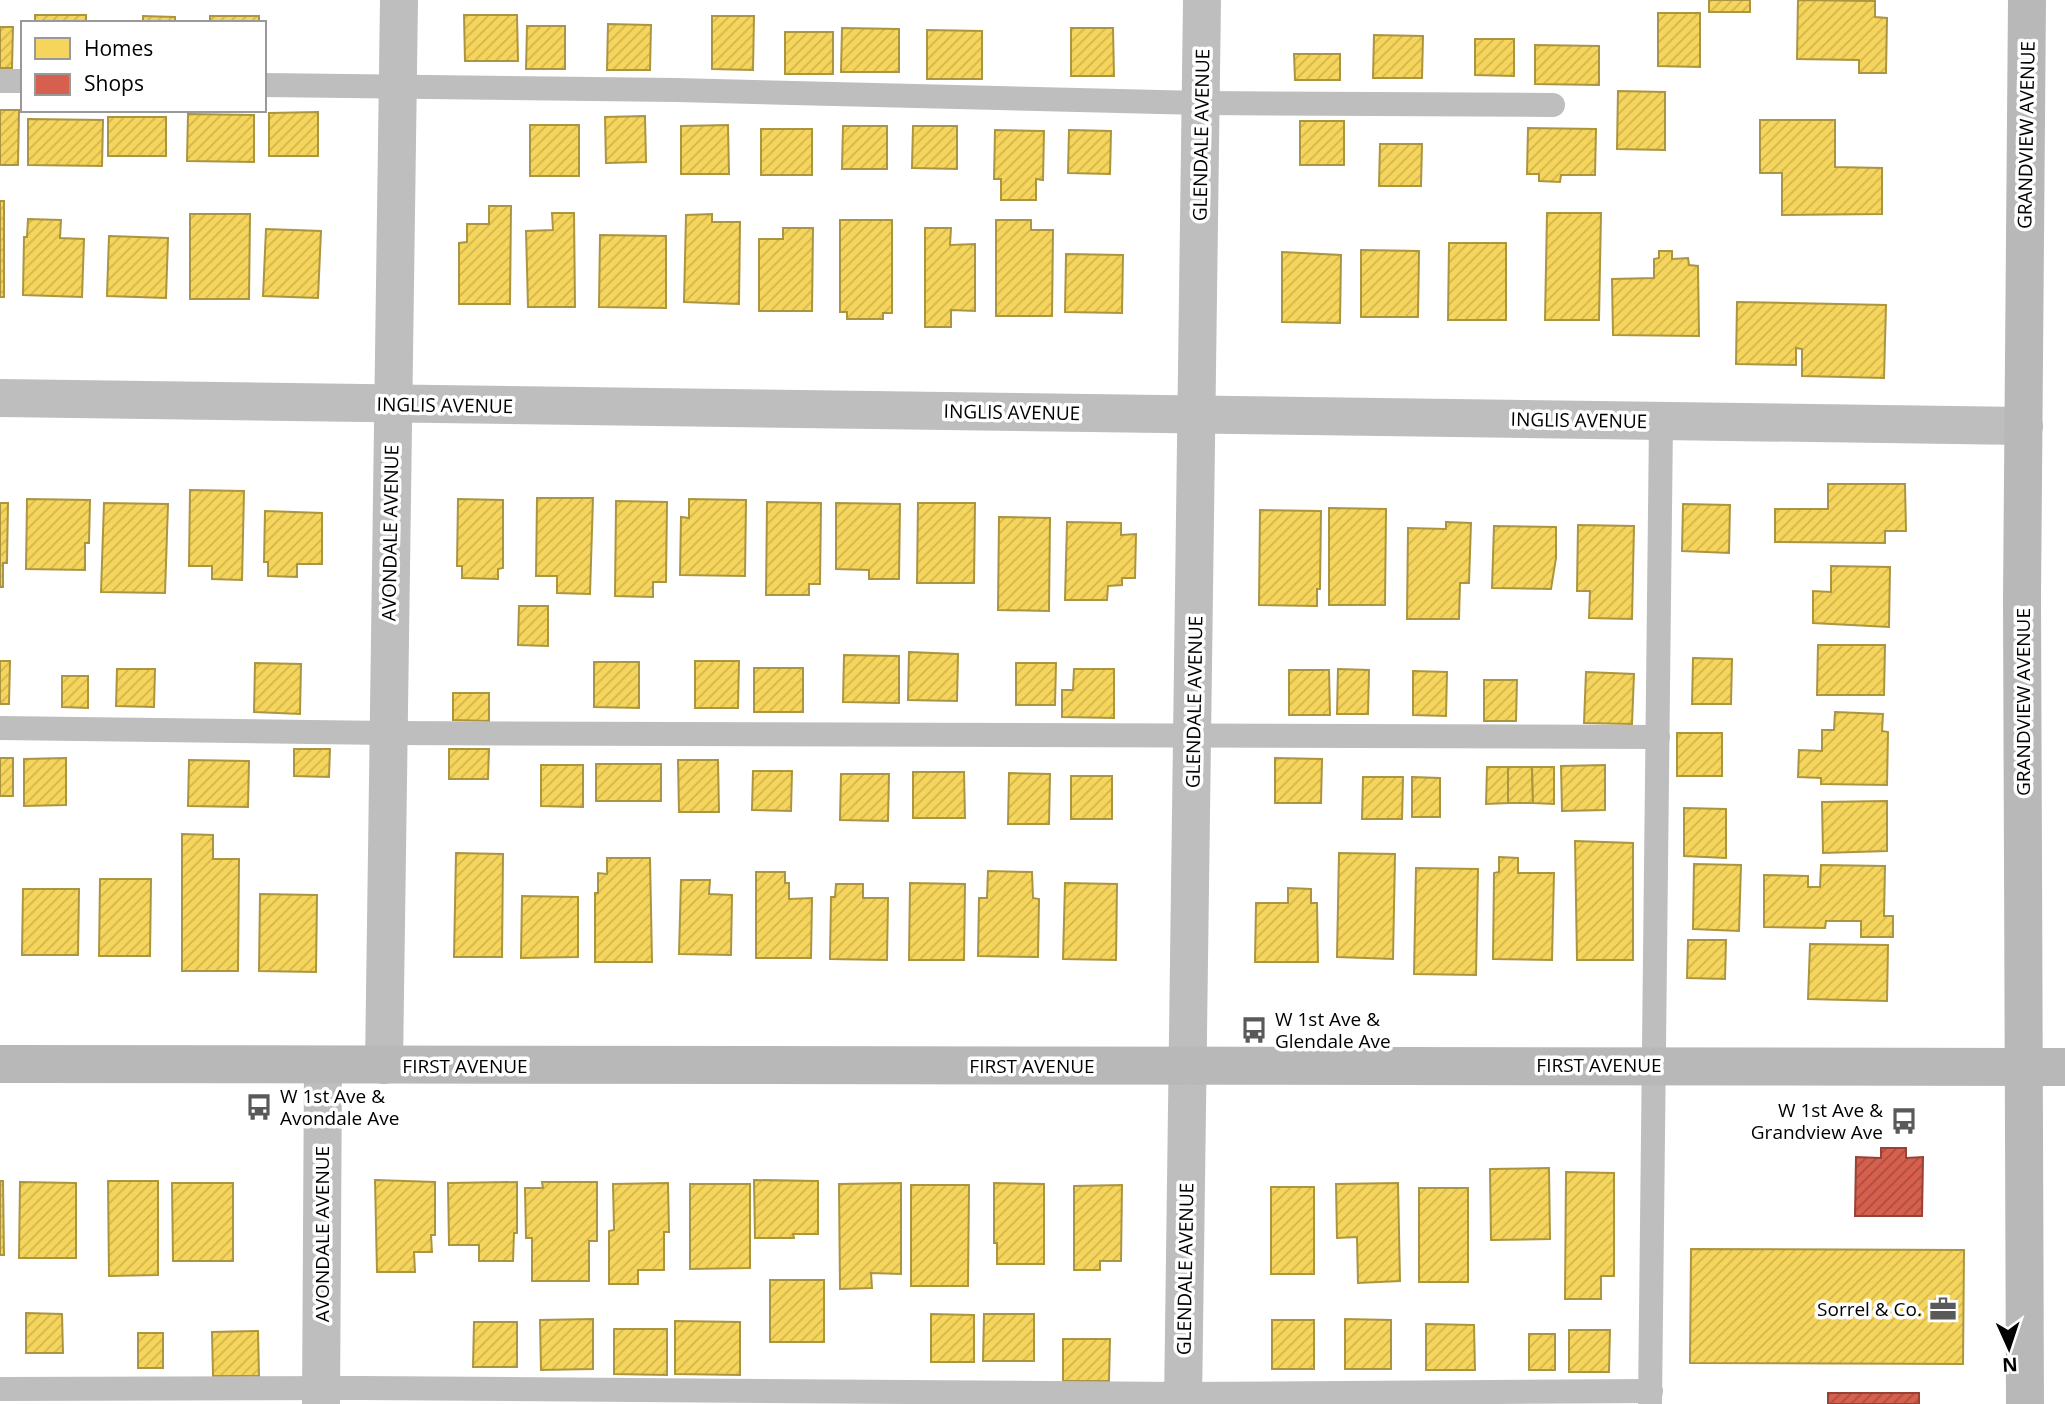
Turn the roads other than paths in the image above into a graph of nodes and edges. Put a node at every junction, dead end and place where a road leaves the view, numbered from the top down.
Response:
1 (399, 0) edge
2 (1202, 0) edge
3 (2027, 0) edge
4 (0, 80) edge
5 (21, 81) edge
6 (266, 85) edge
7 (397, 87) junction
8 (1201, 103) junction
9 (1553, 106) dead end
10 (0, 398) edge
11 (392, 404) junction
12 (1198, 414) junction
13 (1661, 421) junction
14 (2024, 426) junction
15 (0, 728) edge
16 (388, 733) junction
17 (1193, 736) junction
18 (1658, 737) junction
19 (0, 1064) edge
20 (323, 1065) junction
21 (384, 1065) junction
22 (1655, 1065) junction
23 (1187, 1066) junction
24 (2024, 1067) junction
25 (2065, 1067) edge
26 (0, 1389) edge
27 (321, 1396) edge
28 (1651, 1398) edge
29 (1183, 1399) edge
30 (2025, 1404) edge

1 - 7 street, AVONDALE AVENUE
2 - 8 street, GLENDALE AVENUE
3 - 14 street, GRANDVIEW AVENUE
4 - 5 lane
6 - 7 lane
7 - 8 lane
7 - 11 street, AVONDALE AVENUE
8 - 9 lane
8 - 12 street, GLENDALE AVENUE
10 - 11 street, INGLIS AVENUE
11 - 12 street, INGLIS AVENUE
11 - 16 street, AVONDALE AVENUE
12 - 13 street, INGLIS AVENUE
12 - 17 street, GLENDALE AVENUE
13 - 14 street, INGLIS AVENUE
13 - 18 lane
14 - 24 street, GRANDVIEW AVENUE
15 - 16 lane
16 - 17 lane
16 - 21 street, AVONDALE AVENUE
17 - 18 lane
17 - 23 street, GLENDALE AVENUE
18 - 22 lane
19 - 20 street, FIRST AVENUE
20 - 21 street, FIRST AVENUE
20 - 27 street, AVONDALE AVENUE
21 - 23 street, FIRST AVENUE
22 - 23 street, FIRST AVENUE
22 - 24 street, FIRST AVENUE
22 - 28 lane
23 - 29 street, GLENDALE AVENUE
24 - 25 street, FIRST AVENUE
24 - 30 street, GRANDVIEW AVENUE
26 - 27 lane
27 - 29 lane
28 - 29 lane

